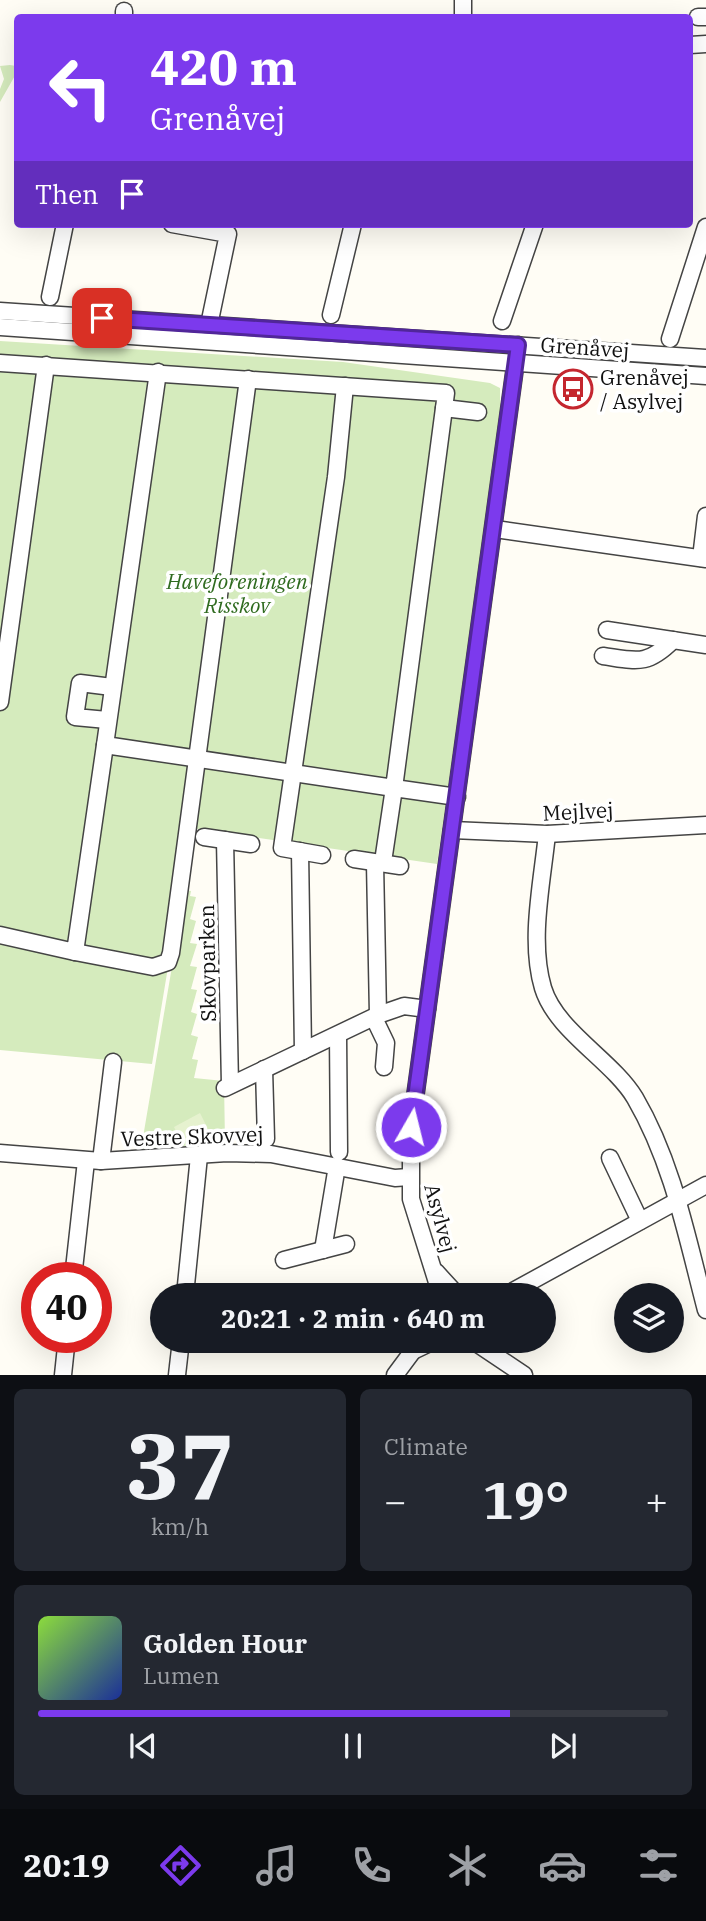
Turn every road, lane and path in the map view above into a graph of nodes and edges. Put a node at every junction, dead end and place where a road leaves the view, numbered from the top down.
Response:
1 (706, 227) edge
2 (64, 228) edge
3 (197, 228) edge
4 (352, 228) edge
5 (534, 228) edge
6 (50, 297) dead end
7 (0, 311) edge
8 (331, 315) dead end
9 (502, 321) dead end
10 (209, 325) junction
11 (0, 327) edge
12 (670, 338) dead end
13 (518, 345) junction
14 (706, 358) edge
15 (0, 363) edge
16 (516, 363) junction
17 (46, 365) junction
18 (158, 372) junction
19 (706, 376) edge
20 (248, 379) junction
21 (345, 386) junction
22 (444, 408) junction
23 (478, 412) dead end
24 (706, 516) edge
25 (495, 529) junction
26 (703, 558) edge
27 (607, 630) dead end
28 (673, 640) junction
29 (706, 645) edge
30 (603, 656) dead end
31 (112, 687) junction
32 (0, 702) edge
33 (107, 720) junction
34 (105, 745) junction
35 (197, 761) junction
36 (294, 775) junction
37 (394, 788) junction
38 (457, 797) junction
39 (706, 825) edge
40 (452, 830) junction
41 (547, 834) junction
42 (204, 837) dead end
43 (225, 840) junction
44 (251, 844) dead end
45 (300, 852) junction
46 (322, 855) dead end
47 (354, 859) dead end
48 (379, 859) junction
49 (400, 866) dead end
50 (0, 935) edge
51 (75, 951) junction
52 (427, 1009) junction
53 (376, 1016) junction
54 (338, 1035) junction
55 (303, 1051) junction
56 (113, 1062) dead end
57 (383, 1067) dead end
58 (264, 1069) junction
59 (266, 1139) dead end
60 (0, 1153) edge
61 (199, 1156) junction
62 (610, 1158) dead end
63 (338, 1159) junction
64 (93, 1161) junction
65 (409, 1177) junction
66 (706, 1185) edge
67 (678, 1200) junction
68 (640, 1221) junction
69 (346, 1244) dead end
70 (323, 1250) junction
71 (284, 1260) dead end
72 (76, 1262) edge
73 (434, 1270) junction
74 (187, 1283) edge
75 (438, 1283) edge
76 (446, 1283) edge
77 (528, 1283) edge
78 (706, 1310) edge
79 (65, 1353) edge
80 (180, 1353) edge
81 (412, 1353) edge
82 (493, 1353) edge
83 (499, 1353) edge
84 (503, 1359) junction
85 (63, 1375) edge
86 (177, 1375) edge
87 (395, 1375) edge
88 (524, 1375) edge

1 - 12 street
2 - 6 street
3 - 10 street
4 - 8 street
5 - 9 street
7 - 10 street, Grenåvej
10 - 13 street, Grenåvej
11 - 16 street, Grenåvej
13 - 14 street, Grenåvej
13 - 16 street, Asylvej
15 - 17 street
16 - 19 street, Grenåvej
16 - 25 street, Asylvej
17 - 18 street
17 - 32 street
18 - 20 street
18 - 31 street
20 - 21 street
20 - 35 street
21 - 22 street
21 - 36 street
22 - 23 street
22 - 37 street
24 - 26 street
25 - 26 street
25 - 38 street, Asylvej
27 - 28 street
28 - 29 street
28 - 30 street
31 - 33 street
31 - 33 street
33 - 34 street
34 - 35 street
34 - 51 street
35 - 36 street
35 - 51 street
36 - 37 street
36 - 45 street
37 - 38 street
37 - 48 street
38 - 40 street, Asylvej
39 - 41 street, Mejlvej
40 - 41 street, Mejlvej
40 - 52 street, Asylvej
41 - 67 street
42 - 43 street
43 - 44 street
43 - 58 street, Skovparken
45 - 46 street
45 - 55 street
47 - 48 street
48 - 49 street
48 - 53 street
50 - 51 street
52 - 53 street, Skovparken
52 - 65 street, Asylvej
53 - 54 street, Skovparken
53 - 57 street
54 - 55 street, Skovparken
54 - 63 street
55 - 58 street, Skovparken
56 - 64 street, Vestre Skovvej
58 - 59 street
60 - 64 street, Vestre Skovvej
61 - 63 street, Vestre Skovvej
61 - 64 street, Vestre Skovvej
61 - 74 street
62 - 68 street
63 - 65 street, Vestre Skovvej
63 - 70 street
64 - 72 street
65 - 73 street, Asylvej
66 - 67 street
67 - 68 street
67 - 78 street
68 - 77 street
69 - 70 street
70 - 71 street
73 - 75 street, Asylvej
73 - 76 street, Asylvej
79 - 85 street
80 - 86 street
81 - 87 street
82 - 84 street
83 - 84 street
84 - 88 street

